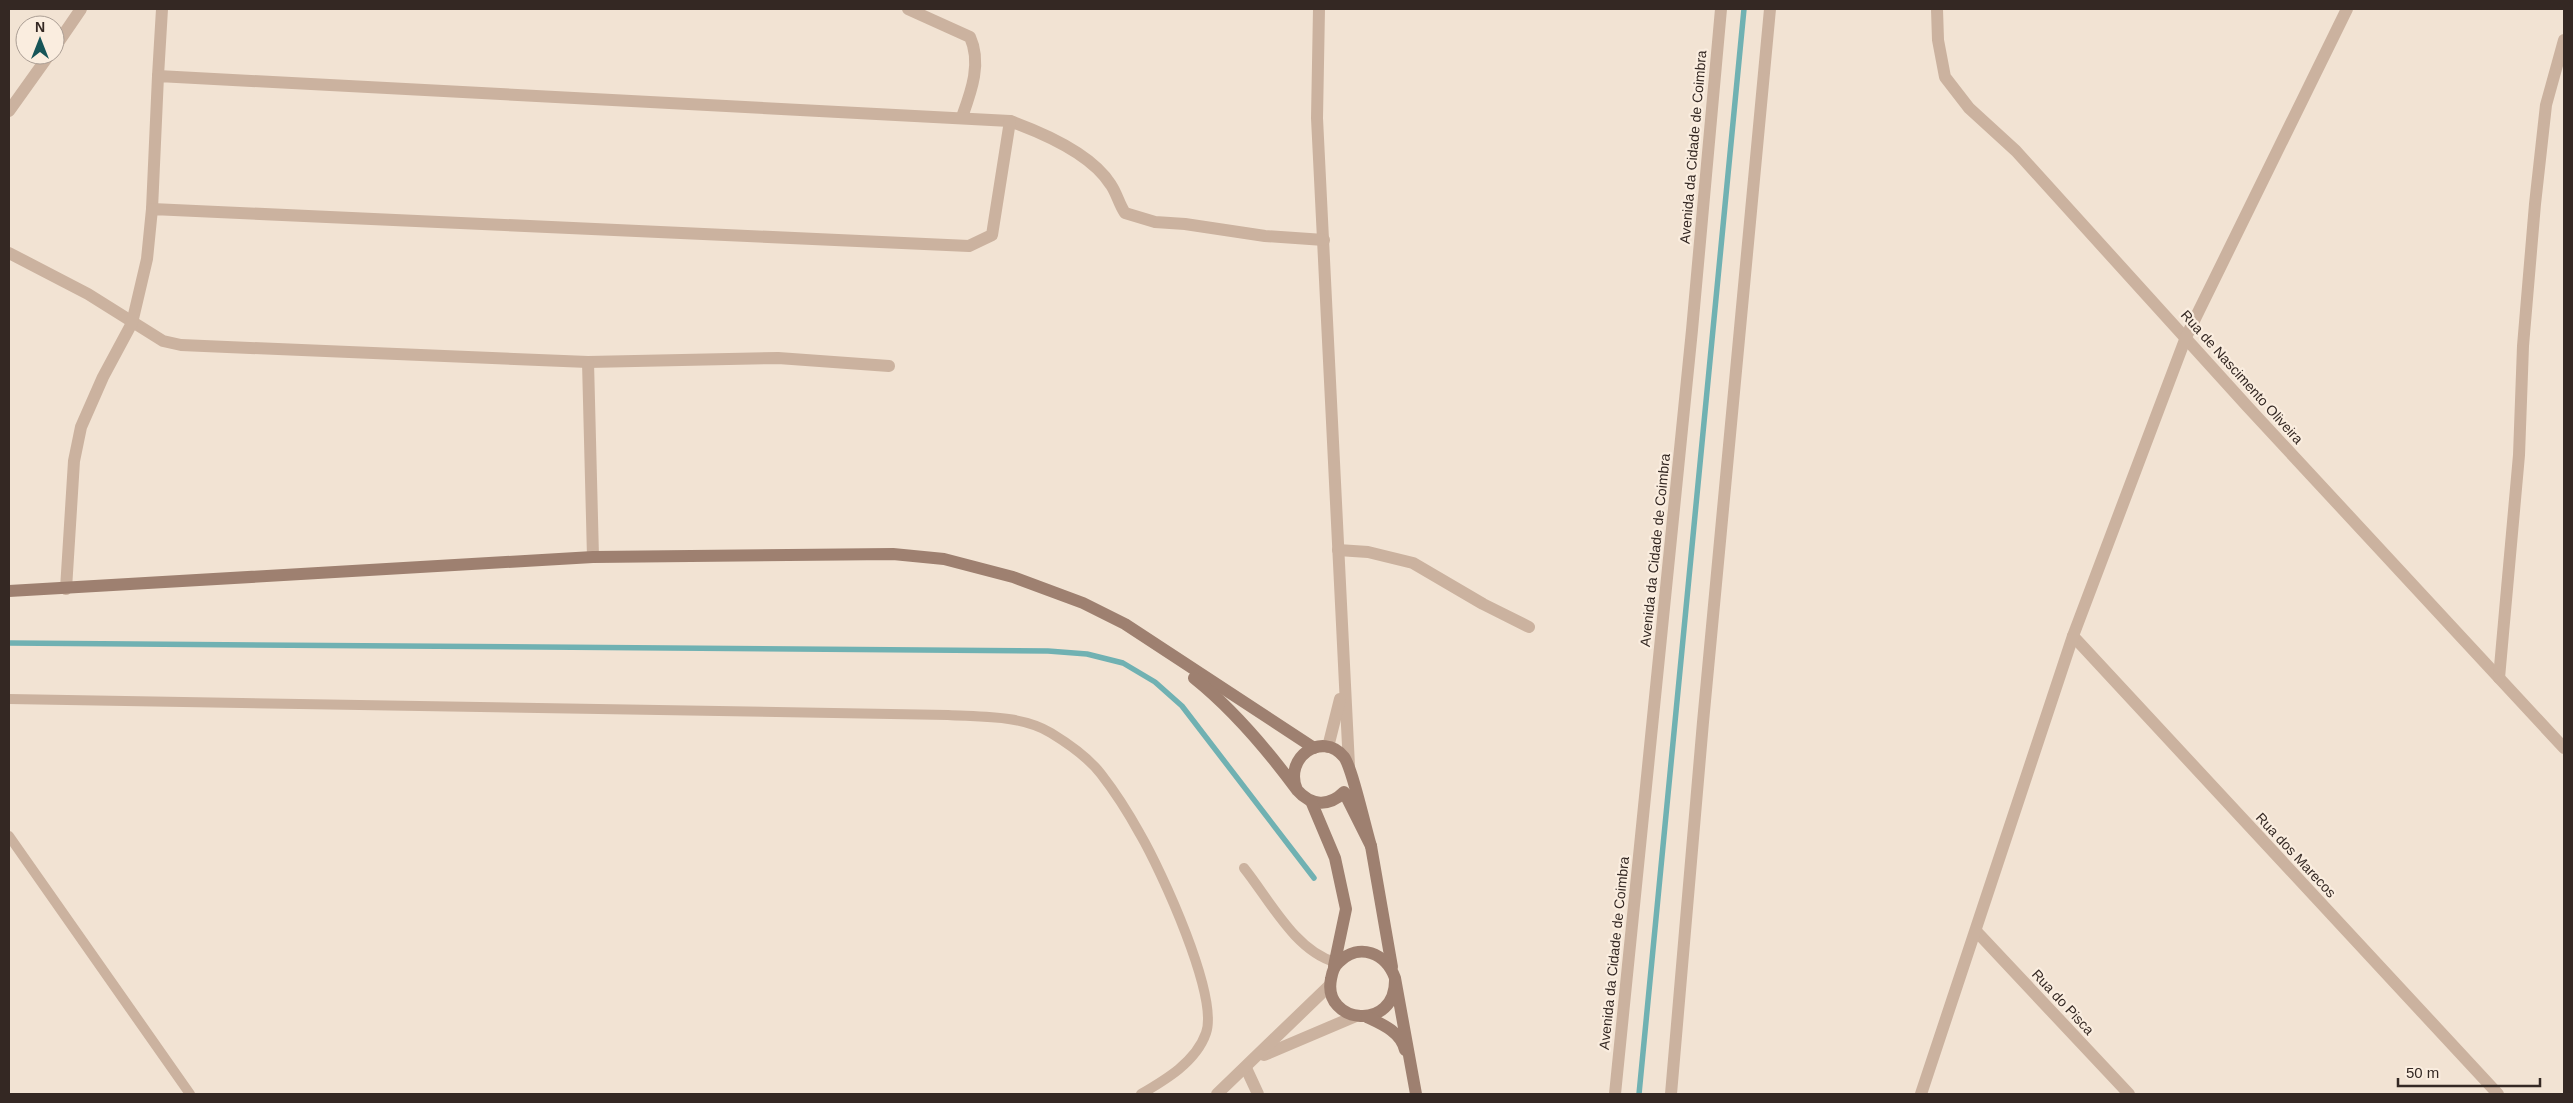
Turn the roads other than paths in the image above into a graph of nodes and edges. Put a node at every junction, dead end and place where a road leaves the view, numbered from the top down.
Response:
1 (81, 9) edge
2 (162, 9) edge
3 (908, 9) edge
4 (1319, 9) edge
5 (1721, 9) edge
6 (1770, 9) edge
7 (1937, 9) edge
8 (2347, 9) edge
9 (65, 32) edge
10 (2564, 40) edge
11 (42, 65) edge
12 (158, 76) junction
13 (9, 111) edge
14 (962, 117) junction
15 (1010, 121) junction
16 (152, 209) junction
17 (1324, 240) junction
18 (9, 253) edge
19 (132, 323) junction
20 (2186, 337) junction
21 (588, 362) junction
22 (889, 366) dead end
23 (1338, 550) junction
24 (593, 557) junction
25 (66, 589) junction
26 (9, 591) edge
27 (1125, 624) junction
28 (1530, 627) dead end
29 (2073, 636) junction
30 (2499, 678) junction
31 (1344, 686) junction
32 (9, 700) edge
33 (1328, 747) junction
34 (1314, 748) junction
35 (2564, 748) edge
36 (1349, 766) junction
37 (1297, 790) junction
38 (1311, 801) junction
39 (9, 836) edge
40 (1371, 846) junction
41 (1244, 868) dead end
42 (1976, 931) junction
43 (1335, 962) junction
44 (1393, 973) junction
45 (1331, 980) junction
46 (1361, 1016) junction
47 (1257, 1058) junction
48 (1246, 1068) junction
49 (190, 1094) edge
50 (1140, 1094) edge
51 (1217, 1094) edge
52 (1258, 1094) edge
53 (1416, 1094) edge
54 (1615, 1094) edge
55 (1671, 1094) edge
56 (1921, 1094) edge
57 (2129, 1094) edge
58 (2498, 1094) edge

1 - 9 street
2 - 12 street
3 - 14 street
4 - 17 street
5 - 54 street, Avenida da Cidade de Coimbra
6 - 55 street
7 - 20 street, Rua de Nascimento Oliveira
8 - 20 street
10 - 30 street
11 - 13 street
12 - 14 street
12 - 16 street
14 - 15 street
15 - 16 street
15 - 17 street
16 - 19 street
17 - 23 street
18 - 19 street
19 - 21 street
19 - 25 street
20 - 29 street
20 - 30 street, Rua de Nascimento Oliveira
21 - 22 street
21 - 24 street
23 - 28 street
23 - 31 street
24 - 25 street
24 - 27 street
25 - 26 street
27 - 34 street
27 - 37 street
29 - 42 street
29 - 58 street, Rua dos Marecos
30 - 35 street, Rua de Nascimento Oliveira
31 - 33 street
31 - 36 street
32 - 50 lane
33 - 34 street
33 - 36 street
34 - 37 street
36 - 40 street
37 - 38 street
38 - 40 street
38 - 43 street
39 - 49 lane
40 - 44 street
41 - 43 lane
42 - 56 street
42 - 57 street, Rua do Pisca
43 - 45 street
44 - 45 street
44 - 46 street
44 - 53 street
45 - 46 street
45 - 47 street
46 - 47 street
46 - 53 street
47 - 48 street
48 - 51 street
48 - 52 street

